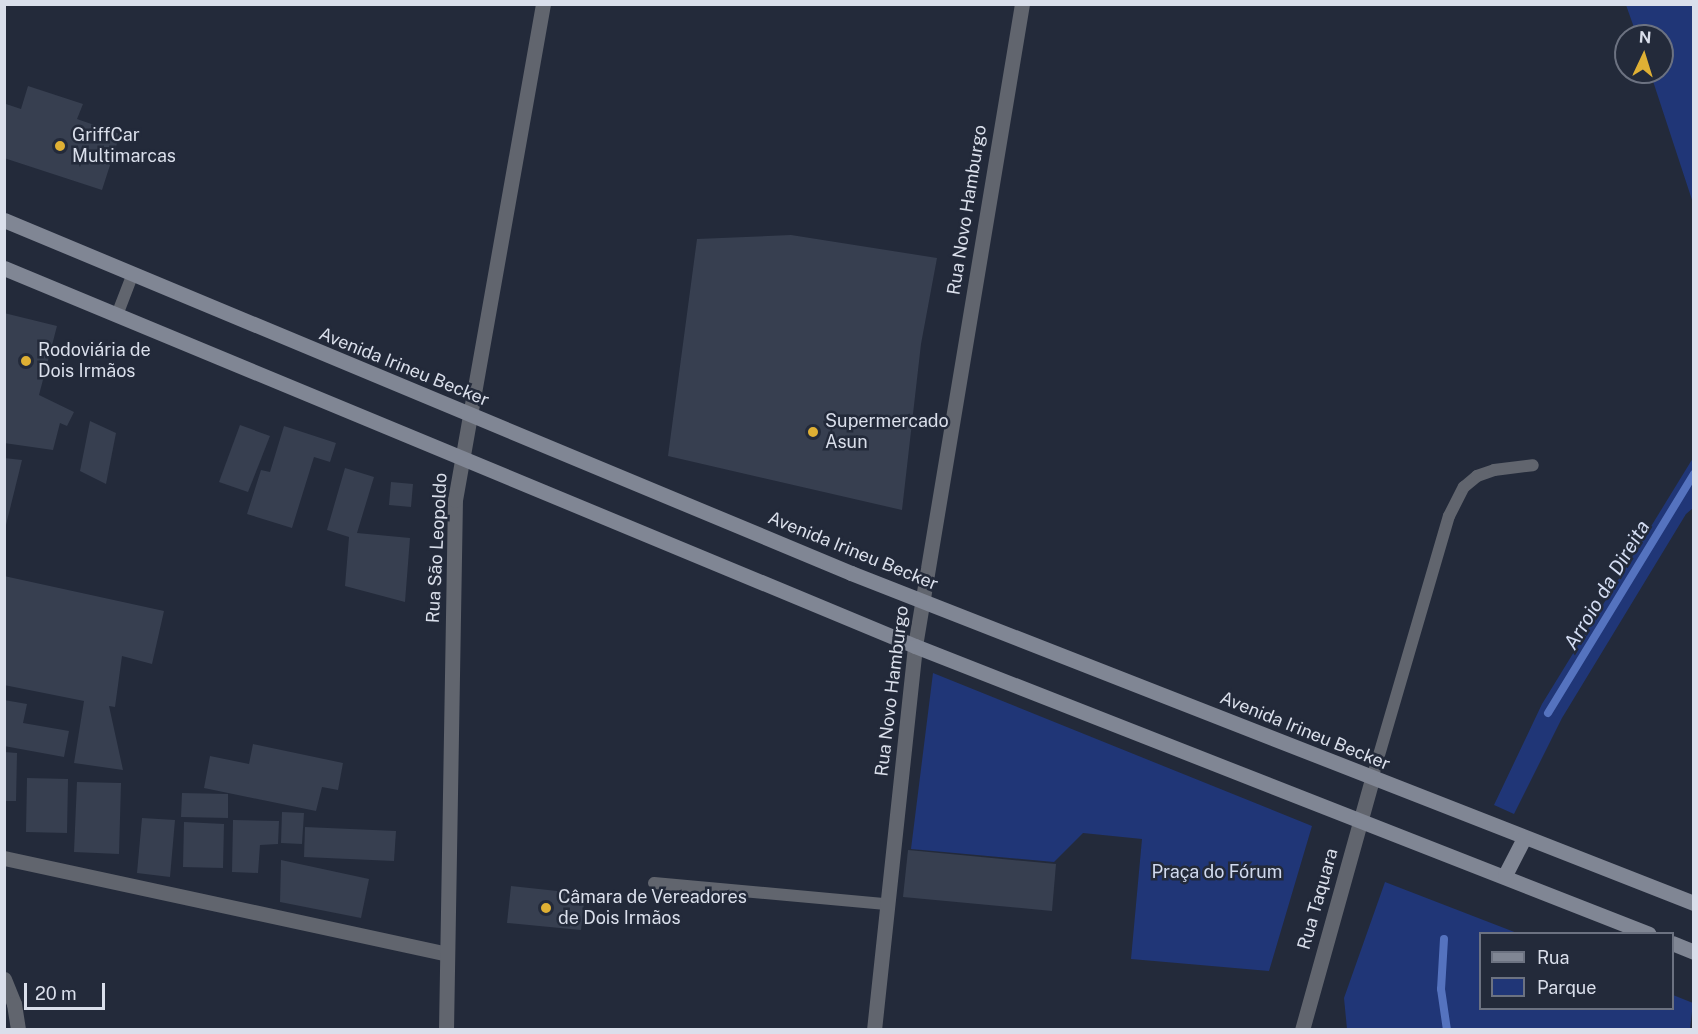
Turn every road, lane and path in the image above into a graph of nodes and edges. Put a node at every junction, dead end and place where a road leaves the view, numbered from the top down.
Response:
1 (543, 4) edge
2 (1022, 4) edge
3 (4, 220) edge
4 (4, 268) edge
5 (132, 276) junction
6 (117, 315) junction
7 (472, 417) junction
8 (461, 457) junction
9 (1533, 465) dead end
10 (923, 600) junction
11 (915, 646) junction
12 (1372, 779) junction
13 (1361, 818) junction
14 (1524, 838) junction
15 (4, 858) edge
16 (1505, 875) junction
17 (654, 883) dead end
18 (1694, 903) edge
19 (886, 904) junction
20 (1647, 932) edge
21 (1674, 944) edge
22 (1694, 952) edge
23 (447, 954) junction
24 (4, 979) edge
25 (18, 1029) edge
26 (446, 1029) edge
27 (874, 1029) edge
28 (1302, 1029) edge

1 - 7 street, Rua São Leopoldo
2 - 10 street, Rua Novo Hamburgo
3 - 5 main road, Avenida Irineu Becker
4 - 6 main road
5 - 6 lane
5 - 7 main road, Avenida Irineu Becker
6 - 8 main road
7 - 8 street, Rua São Leopoldo
7 - 10 main road, Avenida Irineu Becker
8 - 11 main road
8 - 23 street, Rua São Leopoldo
9 - 12 lane
10 - 11 street, Rua Novo Hamburgo
10 - 12 main road, Avenida Irineu Becker
11 - 13 main road
11 - 19 street, Rua Novo Hamburgo
12 - 13 street, Rua Taquara
12 - 14 main road, Avenida Irineu Becker
13 - 16 main road
13 - 28 street, Rua Taquara
14 - 16 main road
14 - 18 main road, Avenida Irineu Becker
15 - 23 street
16 - 20 main road
17 - 19 lane
19 - 27 street, Rua Novo Hamburgo
21 - 22 main road
23 - 26 street, Rua São Leopoldo
24 - 25 street

